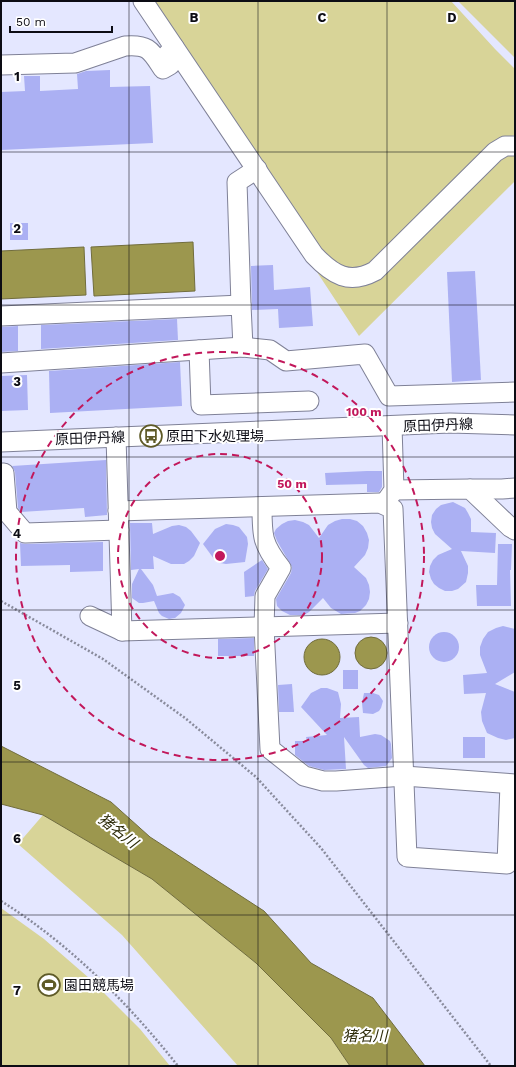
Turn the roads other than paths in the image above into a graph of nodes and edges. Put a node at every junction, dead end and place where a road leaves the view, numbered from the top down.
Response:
1 (143, 1) edge
2 (174, 47) junction
3 (1, 66) edge
4 (515, 146) edge
5 (257, 169) junction
6 (241, 305) junction
7 (1, 316) edge
8 (243, 347) junction
9 (199, 350) junction
10 (1, 363) edge
11 (515, 392) edge
12 (309, 401) dead end
13 (201, 405) junction
14 (515, 425) edge
15 (392, 426) junction
16 (203, 434) junction
17 (116, 437) junction
18 (1, 442) edge
19 (1, 473) edge
20 (515, 488) edge
21 (470, 489) junction
22 (389, 498) junction
23 (262, 507) junction
24 (118, 511) junction
25 (119, 530) junction
26 (515, 530) edge
27 (90, 616) dead end
28 (398, 623) junction
29 (264, 627) junction
30 (122, 631) junction
31 (404, 776) junction
32 (513, 784) edge

1 - 2 street
2 - 3 street
2 - 5 street
4 - 5 street
5 - 6 street
6 - 7 street
6 - 8 street
8 - 9 street
8 - 11 street
9 - 10 street
9 - 13 street
12 - 13 street
13 - 16 street
14 - 15 street, 原田伊丹線
15 - 16 street, 原田伊丹線
15 - 22 street
16 - 17 street, 原田伊丹線
17 - 18 street, 原田伊丹線
17 - 24 street
19 - 25 street
20 - 21 street
21 - 22 street
21 - 26 street
22 - 23 street
22 - 28 street
23 - 24 street
23 - 29 street
24 - 25 street
25 - 30 street
27 - 30 street
28 - 29 street
28 - 31 street
29 - 30 street
29 - 31 street
31 - 32 street
31 - 32 street

